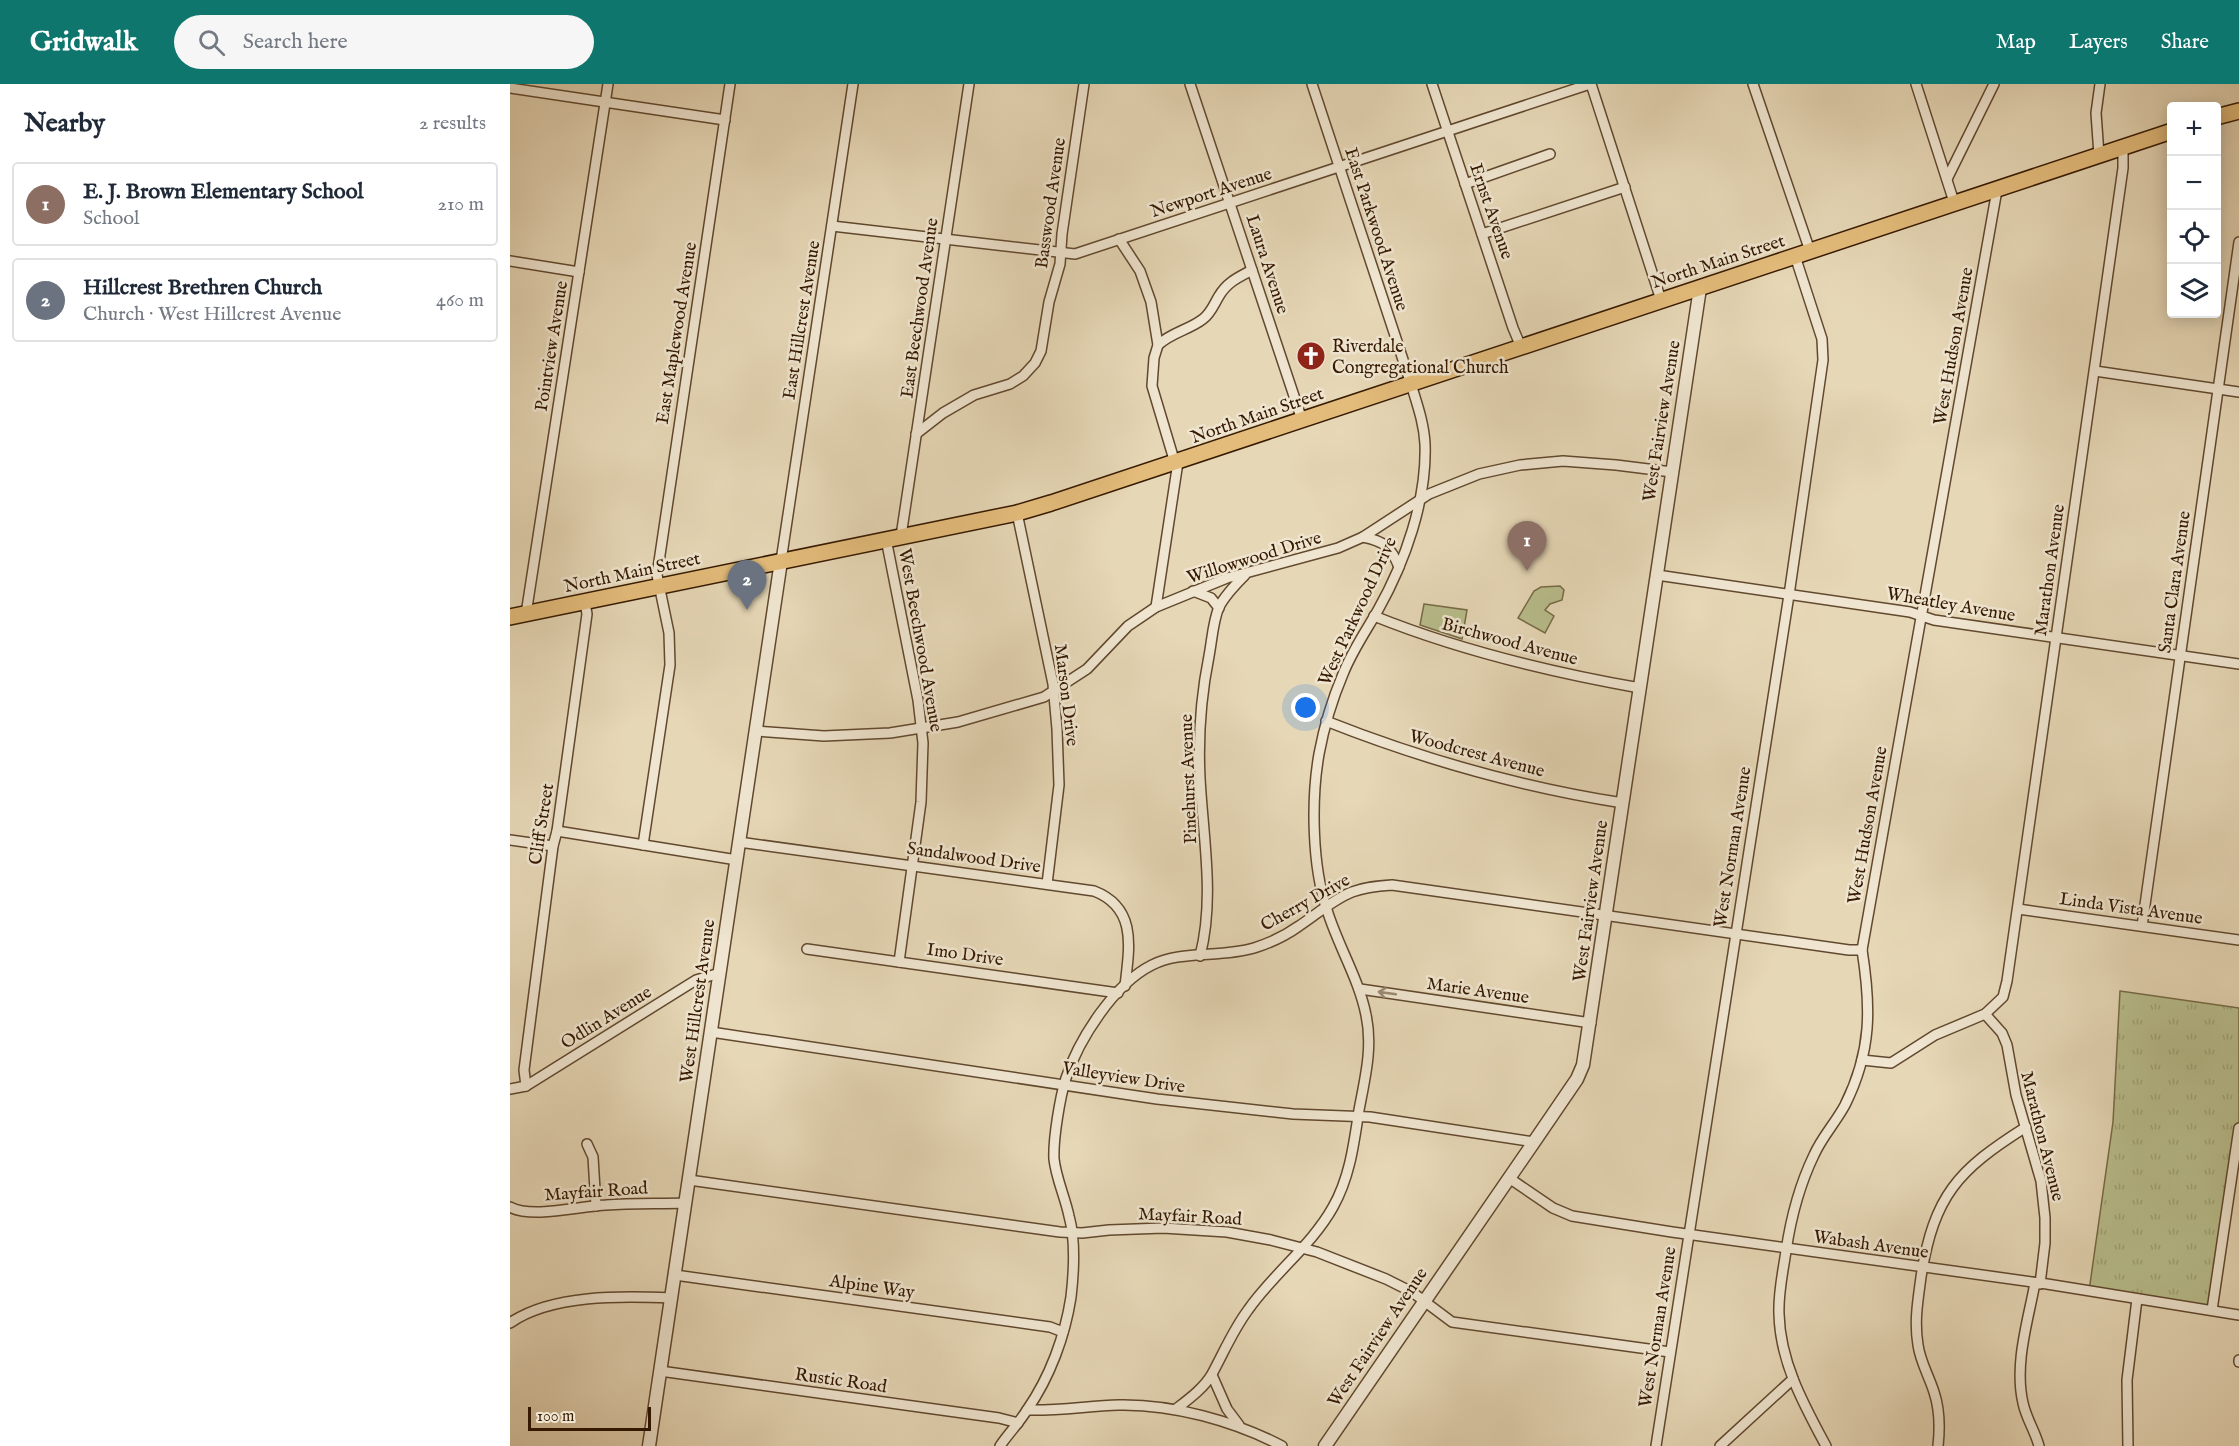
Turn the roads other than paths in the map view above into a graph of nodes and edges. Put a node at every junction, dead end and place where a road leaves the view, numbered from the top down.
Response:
1 (608, 84) edge
2 (730, 84) edge
3 (853, 84) edge
4 (969, 84) edge
5 (1084, 84) edge
6 (1190, 84) edge
7 (1312, 84) edge
8 (1432, 84) edge
9 (1590, 84) edge
10 (1753, 84) edge
11 (1916, 84) edge
12 (1994, 84) edge
13 (2100, 84) edge
14 (510, 88) edge
15 (605, 102) junction
16 (2239, 111) edge
17 (2221, 116) edge
18 (724, 120) junction
19 (1448, 131) junction
20 (2167, 133) edge
21 (2123, 148) junction
22 (1550, 154) dead end
23 (2099, 155) junction
24 (1339, 167) junction
25 (1947, 179) junction
26 (1465, 184) junction
27 (1625, 187) junction
28 (1997, 190) junction
29 (1954, 202) junction
30 (1230, 203) junction
31 (831, 226) junction
32 (1482, 234) junction
33 (945, 239) junction
34 (1119, 239) junction
35 (2239, 242) edge
36 (1810, 251) junction
37 (1061, 254) junction
38 (1795, 256) junction
39 (510, 261) edge
40 (1252, 270) junction
41 (579, 272) junction
42 (1700, 288) junction
43 (1661, 300) junction
44 (1158, 345) junction
45 (1521, 347) junction
46 (2095, 371) junction
47 (1411, 384) junction
48 (2218, 389) junction
49 (2239, 392) edge
50 (1302, 420) junction
51 (916, 434) junction
52 (1177, 462) junction
53 (1672, 472) junction
54 (1418, 501) junction
55 (1017, 513) junction
56 (1363, 537) junction
57 (894, 538) junction
58 (781, 561) junction
59 (1399, 567) junction
60 (1245, 575) junction
61 (1657, 575) junction
62 (658, 586) junction
63 (1194, 591) junction
64 (1789, 595) junction
65 (585, 603) junction
66 (1155, 607) junction
67 (1219, 608) junction
68 (526, 614) junction
69 (1374, 616) junction
70 (1921, 616) junction
71 (510, 617) edge
72 (2056, 637) junction
73 (2180, 655) junction
74 (2239, 664) edge
75 (1640, 688) junction
76 (1054, 692) junction
77 (1326, 721) junction
78 (922, 729) junction
79 (756, 731) junction
80 (1623, 803) junction
81 (557, 831) junction
82 (510, 840) edge
83 (739, 842) junction
84 (643, 845) junction
85 (553, 846) junction
86 (736, 860) junction
87 (912, 865) junction
88 (1047, 884) junction
89 (1326, 908) junction
90 (2018, 909) junction
91 (1606, 916) junction
92 (2142, 926) junction
93 (1735, 934) junction
94 (2239, 940) edge
95 (807, 949) dead end
96 (1862, 950) junction
97 (1200, 956) junction
98 (899, 962) junction
99 (720, 973) junction
100 (1360, 989) junction
101 (1121, 990) junction
102 (1985, 1014) junction
103 (1591, 1023) junction
104 (711, 1032) junction
105 (1862, 1060) junction
106 (1064, 1085) junction
107 (526, 1086) junction
108 (510, 1089) edge
109 (1358, 1116) junction
110 (2026, 1127) junction
111 (2239, 1128) edge
112 (1534, 1142) junction
113 (587, 1144) dead end
114 (1509, 1179) junction
115 (689, 1180) junction
116 (2234, 1190) edge
117 (686, 1203) junction
118 (596, 1206) junction
119 (510, 1207) edge
120 (1072, 1233) junction
121 (1688, 1233) junction
122 (1301, 1248) junction
123 (1786, 1248) junction
124 (1923, 1268) junction
125 (675, 1275) junction
126 (2037, 1283) junction
127 (671, 1298) junction
128 (2137, 1299) junction
129 (1423, 1301) junction
130 (2212, 1310) junction
131 (2239, 1315) edge
132 (510, 1323) edge
133 (1063, 1332) junction
134 (1670, 1352) junction
135 (660, 1371) junction
136 (1212, 1375) junction
137 (1793, 1379) junction
138 (1176, 1409) junction
139 (1027, 1410) junction
140 (1017, 1423) junction
141 (1239, 1425) junction
142 (1723, 1445) edge
143 (649, 1446) edge
144 (1000, 1446) edge
145 (1282, 1446) edge
146 (1325, 1446) edge
147 (1656, 1446) edge
148 (1826, 1446) edge
149 (1938, 1446) edge
150 (2039, 1446) edge
151 (2128, 1446) edge

1 - 15 street, Pointview Avenue
2 - 18 street, East Maplewood Avenue
3 - 31 street, East Hillcrest Avenue
4 - 33 street, East Beechwood Avenue
5 - 37 street, Basswood Avenue
6 - 30 street, Laura Avenue
7 - 24 street, East Parkwood Avenue
8 - 19 street, Ernst Avenue
9 - 19 street, Newport Avenue
9 - 27 street
10 - 36 street
11 - 25 street
12 - 25 street
13 - 23 street
14 - 15 street
15 - 18 street
15 - 41 street, Pointview Avenue
16 - 17 main road
18 - 62 street, East Maplewood Avenue
19 - 24 street, Newport Avenue
19 - 26 street, Ernst Avenue
20 - 21 main road, North Main Street
21 - 23 main road, North Main Street
21 - 46 street, Marathon Avenue
22 - 26 street
23 - 28 main road, North Main Street
24 - 30 street, Newport Avenue
24 - 47 street, East Parkwood Avenue
25 - 29 street
26 - 32 street, Ernst Avenue
27 - 32 street
27 - 43 street
28 - 29 main road, North Main Street
28 - 70 street, West Hudson Avenue
29 - 36 main road, North Main Street
30 - 34 street, Newport Avenue
30 - 40 street, Laura Avenue
31 - 33 street, Newport Avenue
31 - 58 street, East Hillcrest Avenue
32 - 45 street, Ernst Avenue
33 - 37 street, Newport Avenue
33 - 51 street, East Beechwood Avenue
34 - 37 street, Newport Avenue
34 - 44 street
35 - 48 street, Santa Clara Avenue
36 - 38 main road, North Main Street
37 - 51 street, Basswood Avenue
38 - 42 main road, North Main Street
38 - 64 street, West Norman Avenue
39 - 41 street
40 - 44 street
40 - 50 street, Laura Avenue
41 - 68 street, Pointview Avenue
42 - 43 main road, North Main Street
42 - 53 street, West Fairview Avenue
43 - 45 main road, North Main Street
44 - 52 street
45 - 47 main road, North Main Street
46 - 48 street
46 - 72 street, Marathon Avenue
47 - 50 main road, North Main Street
47 - 54 street, West Parkwood Drive
48 - 49 street
48 - 73 street, Santa Clara Avenue
50 - 52 main road, North Main Street
51 - 57 street, East Beechwood Avenue
52 - 55 main road, North Main Street
52 - 66 street
53 - 54 street, Willowwood Drive
53 - 61 street, West Fairview Avenue
54 - 56 street, Willowwood Drive
54 - 59 street, West Parkwood Drive
55 - 57 main road, North Main Street
55 - 76 street, Marson Drive
56 - 59 street
56 - 60 street, Willowwood Drive
57 - 58 main road, North Main Street
57 - 78 street, West Beechwood Avenue
58 - 62 main road, North Main Street
58 - 79 street, West Hillcrest Avenue
59 - 69 street, West Parkwood Drive
60 - 63 street, Willowwood Drive
60 - 67 street, Pinehurst Avenue
61 - 64 street, Wheatley Avenue
61 - 75 street, West Fairview Avenue
62 - 65 main road, North Main Street
62 - 84 street, East Maplewood Avenue
63 - 66 street, Willowwood Drive
63 - 67 street
64 - 70 street, Wheatley Avenue
64 - 93 street, West Norman Avenue
65 - 68 main road, North Main Street
65 - 81 street, Cliff Street
66 - 76 street, Willowwood Drive
67 - 97 street, Pinehurst Avenue
68 - 71 main road, North Main Street
69 - 75 street, Birchwood Avenue
69 - 77 street, West Parkwood Drive
70 - 72 street, Wheatley Avenue
70 - 96 street, West Hudson Avenue
72 - 73 street, Wheatley Avenue
72 - 90 street, Marathon Avenue
73 - 74 street, Wheatley Avenue
73 - 92 street, Santa Clara Avenue
75 - 80 street, West Fairview Avenue
76 - 78 street, Willowwood Drive
76 - 88 street, Marson Drive
77 - 80 street, Woodcrest Avenue
77 - 89 street, West Parkwood Drive
78 - 79 street, Willowwood Drive
78 - 87 street, West Beechwood Avenue
79 - 83 street, West Hillcrest Avenue
80 - 91 street, West Fairview Avenue
81 - 84 street
81 - 85 street, Cliff Street
82 - 85 street
83 - 86 street, West Hillcrest Avenue
83 - 87 street, Sandalwood Drive
84 - 86 street
85 - 107 street, Cliff Street
86 - 99 street, West Hillcrest Avenue
87 - 88 street, Sandalwood Drive
87 - 98 street, West Beechwood Avenue
88 - 101 street, Sandalwood Drive
89 - 91 street, Cherry Drive
89 - 97 street, Cherry Drive
89 - 100 street, West Parkwood Drive
90 - 92 street, Linda Vista Avenue
90 - 102 street, Marathon Avenue
91 - 93 street, Cherry Drive
91 - 103 street, West Fairview Avenue
92 - 94 street, Linda Vista Avenue
93 - 96 street, Cherry Drive
93 - 121 street, West Norman Avenue
95 - 98 street, Imo Drive
96 - 105 street, West Hudson Avenue
97 - 101 street, Cherry Drive
98 - 101 street, Imo Drive
99 - 104 street, West Hillcrest Avenue
99 - 107 street, Odlin Avenue
103 -> 100 street, Marie Avenue
100 - 109 street, West Parkwood Drive
101 - 106 street, Cherry Drive
102 - 105 street
102 - 110 street, Marathon Avenue
103 - 112 street, West Fairview Avenue
104 - 106 street, Valleyview Drive
104 - 115 street, West Hillcrest Avenue
105 - 123 street, West Hudson Avenue
106 - 109 street, Valleyview Drive
106 - 120 street, Cherry Drive
107 - 108 street, Odlin Avenue
109 - 112 street, Valleyview Drive
109 - 122 street, West Parkwood Drive
110 - 124 street
110 - 126 street, Marathon Avenue
111 - 116 street
112 - 114 street, West Fairview Avenue
113 - 118 street
114 - 121 street, Wabash Avenue
114 - 129 street, West Fairview Avenue
115 - 117 street, West Hillcrest Avenue
115 - 120 street, Mayfair Road
116 - 130 street
117 - 118 street, Mayfair Road
117 - 125 street, West Hillcrest Avenue
118 - 119 street, Mayfair Road
120 - 122 street, Mayfair Road
120 - 133 street, Cherry Drive
121 - 123 street, Wabash Avenue
121 - 134 street, West Norman Avenue
122 - 129 street, Mayfair Road
122 - 136 street, West Parkwood Drive
123 - 124 street, Wabash Avenue
123 - 137 street, West Hudson Avenue
124 - 126 street, Wabash Avenue
124 - 149 street
125 - 127 street, West Hillcrest Avenue
125 - 133 street, Alpine Way
126 - 128 street, Wabash Avenue
126 - 150 street, Marathon Avenue
127 - 132 street
127 - 135 street, West Hillcrest Avenue
128 - 130 street, Wabash Avenue
128 - 151 street
129 - 134 street, Mayfair Road
129 - 146 street, West Fairview Avenue
130 - 131 street, Wabash Avenue
133 - 139 street, Cherry Drive
134 - 147 street, West Norman Avenue
135 - 140 street, Rustic Road
135 - 143 street, West Hillcrest Avenue
136 - 138 street, West Parkwood Drive
136 - 141 street
137 - 142 street
137 - 148 street, West Hudson Avenue
138 - 139 street
138 - 141 street
139 - 140 street, Cherry Drive
140 - 144 street, Cherry Drive
141 - 145 street

